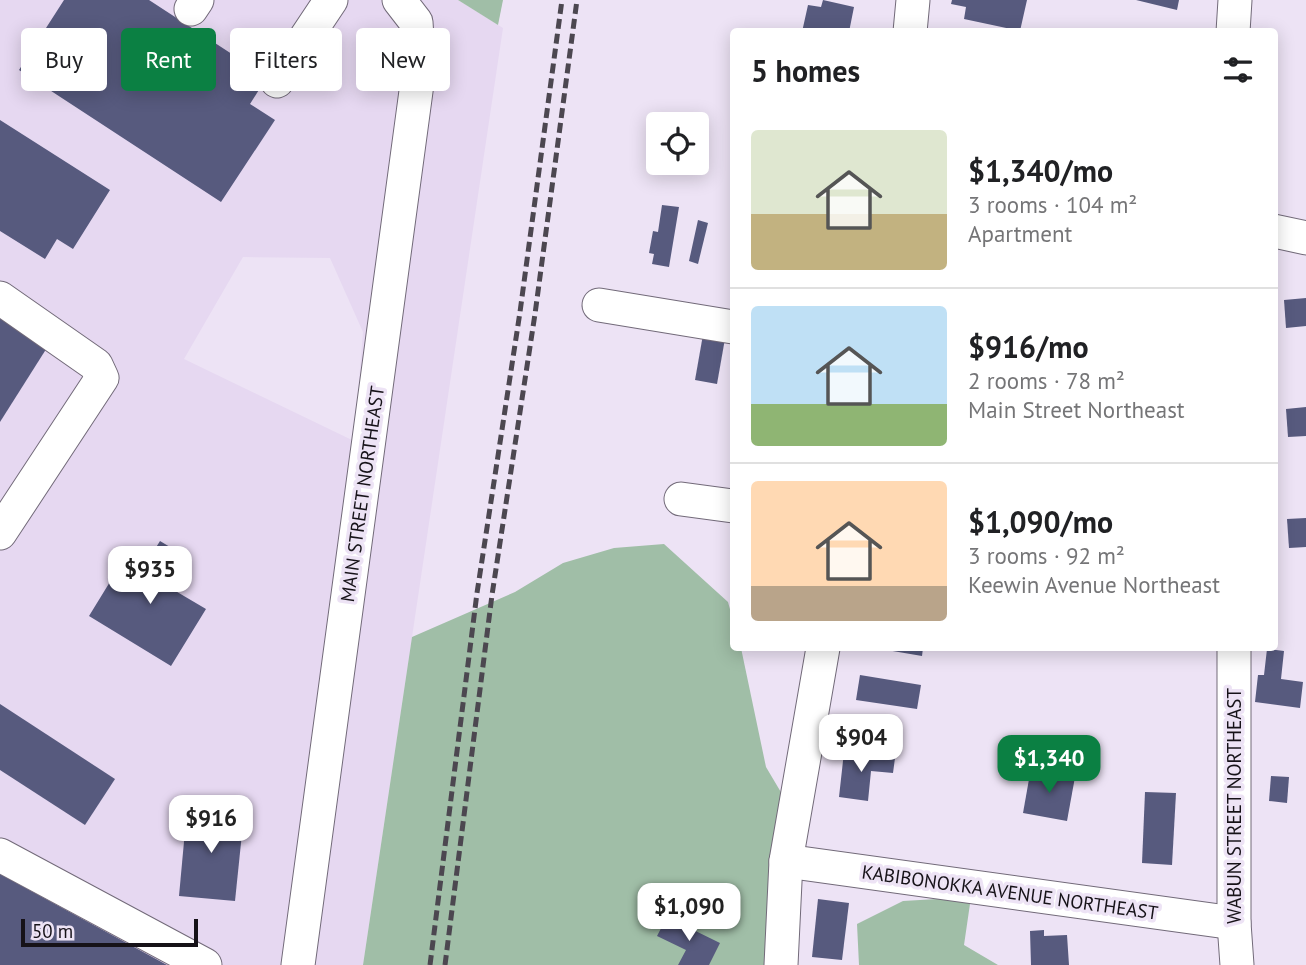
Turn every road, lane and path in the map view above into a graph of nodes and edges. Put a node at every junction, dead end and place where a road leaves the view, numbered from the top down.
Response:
1 (331, 0) edge
2 (913, 0) edge
3 (1235, 0) edge
4 (407, 11) edge
5 (312, 28) edge
6 (910, 28) edge
7 (1233, 28) edge
8 (1278, 231) edge
9 (1306, 238) edge
10 (0, 298) edge
11 (599, 305) dead end
12 (730, 327) edge
13 (681, 499) dead end
14 (730, 506) edge
15 (0, 533) edge
16 (823, 651) edge
17 (1234, 651) edge
18 (0, 855) edge
19 (786, 861) junction
20 (1234, 923) junction
21 (205, 965) edge
22 (298, 965) edge
23 (781, 965) edge
24 (1237, 965) edge

1 - 5 street
2 - 6 street
3 - 7 street
4 - 22 street, MAIN STREET NORTHEAST
8 - 9 street
10 - 15 street
11 - 12 street
13 - 14 street
16 - 19 street
17 - 20 street, WABUN STREET NORTHEAST
18 - 21 street
19 - 20 street, KABIBONOKKA AVENUE NORTHEAST
19 - 23 street
20 - 24 street, WABUN STREET NORTHEAST

